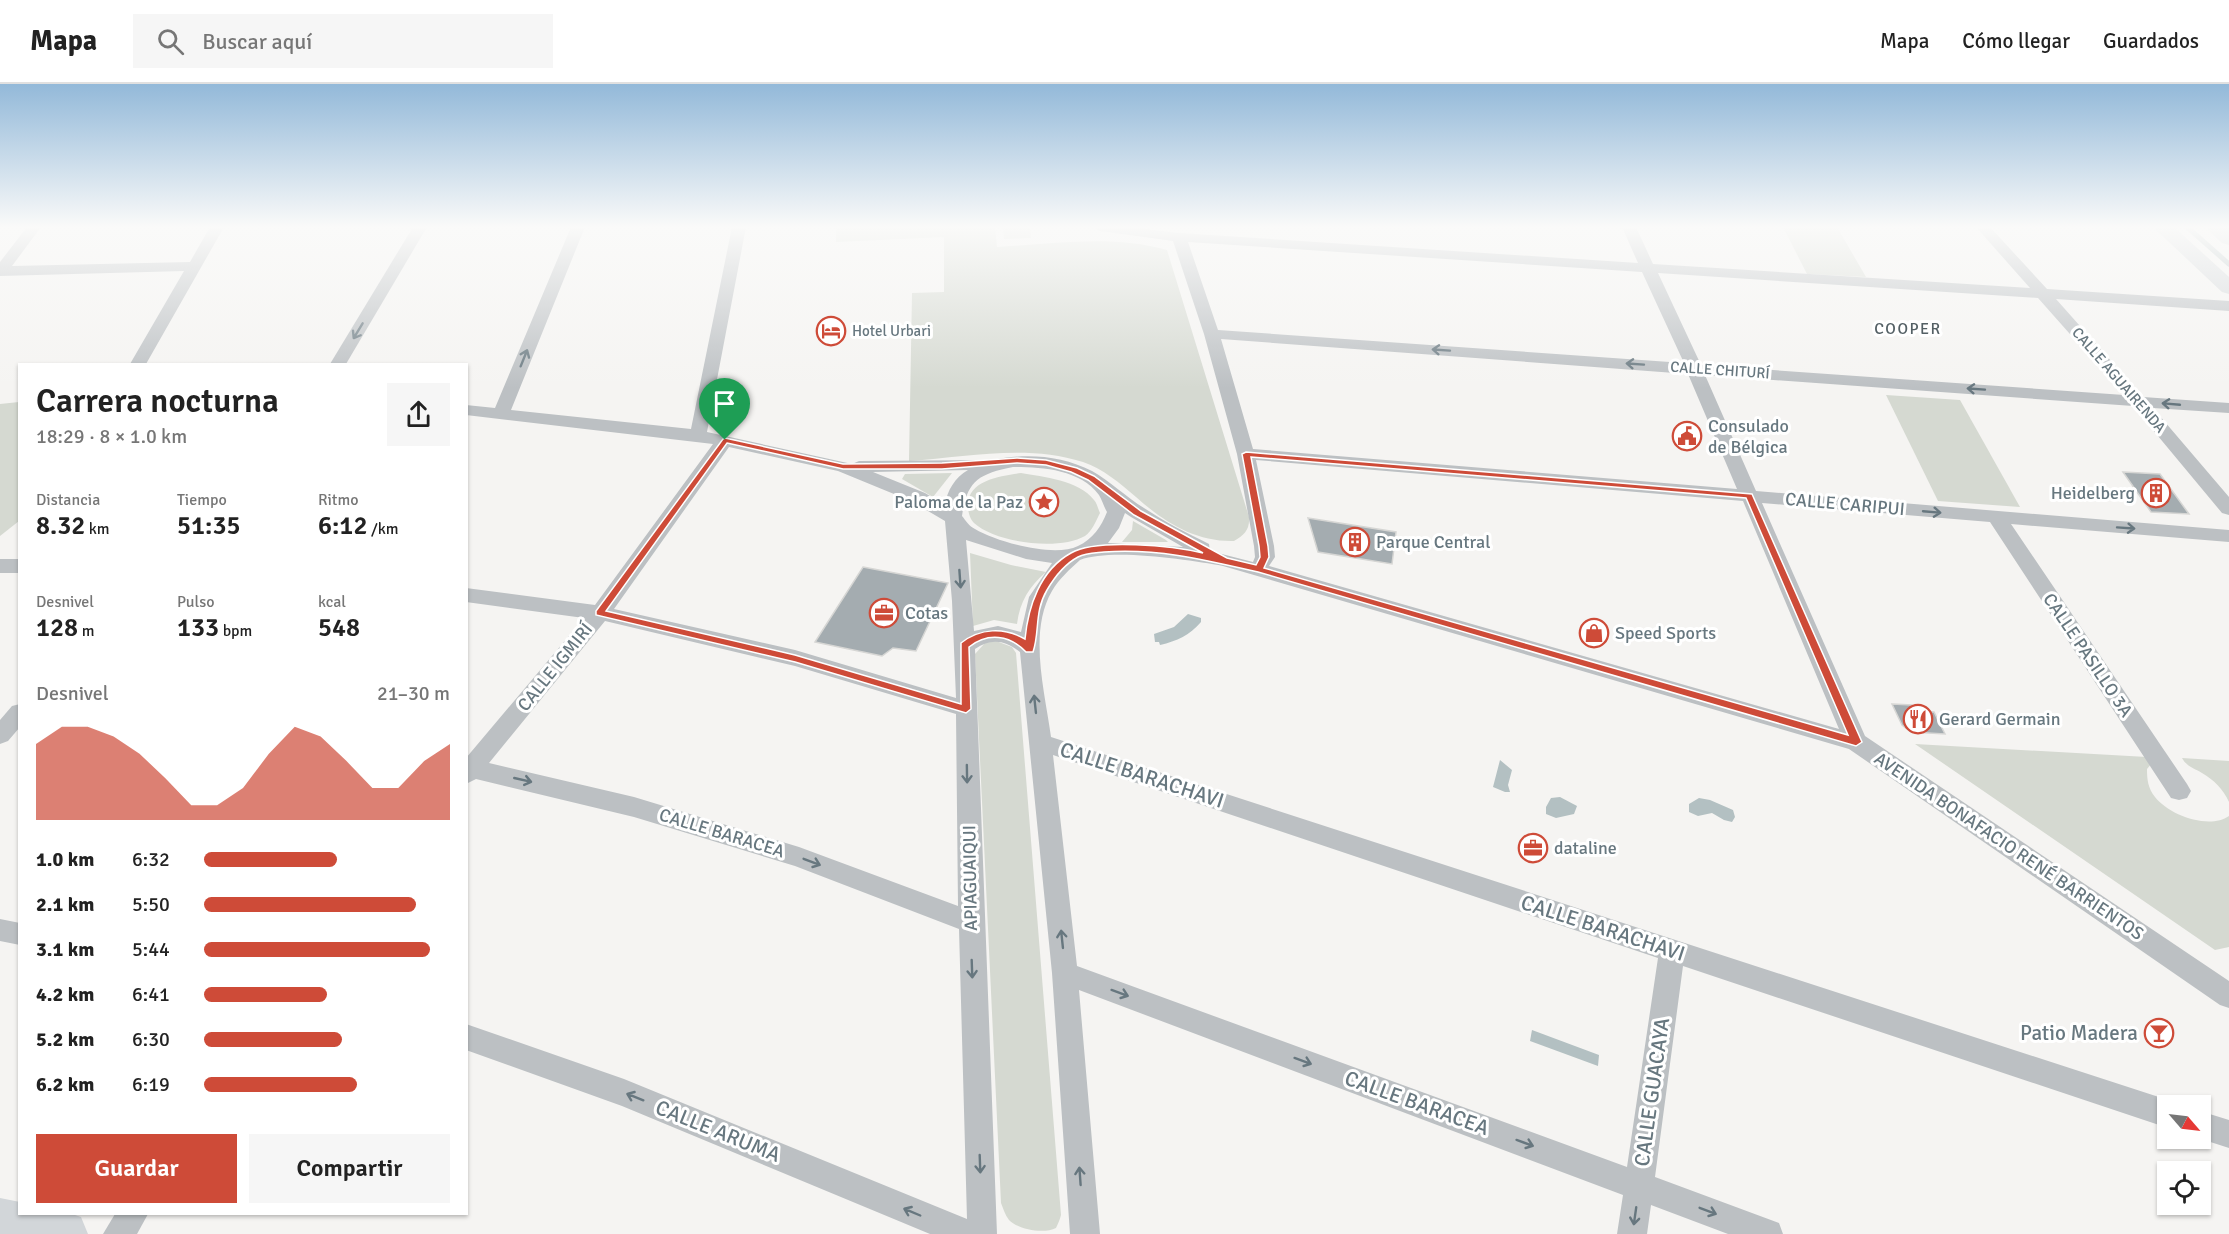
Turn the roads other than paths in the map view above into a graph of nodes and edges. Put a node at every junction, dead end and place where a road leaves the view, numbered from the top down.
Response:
1 (187, 281) edge
2 (388, 281) edge
3 (556, 281) edge
4 (728, 281) edge
5 (1194, 281) edge
6 (1652, 281) edge
7 (1833, 281) edge
8 (2032, 281) edge
9 (2045, 295) junction
10 (2229, 306) edge
11 (1212, 334) junction
12 (139, 363) edge
13 (339, 363) edge
14 (1694, 368) junction
15 (2138, 401) junction
16 (2229, 408) edge
17 (468, 410) edge
18 (502, 412) junction
19 (698, 435) junction
20 (725, 440) junction
21 (1246, 454) junction
22 (992, 464) junction
23 (843, 467) junction
24 (1103, 488) junction
25 (1749, 496) junction
26 (2229, 510) edge
27 (1998, 518) junction
28 (953, 519) junction
29 (2229, 536) edge
30 (1078, 553) junction
31 (1224, 560) junction
32 (0, 566) edge
33 (18, 566) edge
34 (1258, 569) junction
35 (468, 595) edge
36 (600, 613) junction
37 (964, 646) junction
38 (1030, 649) junction
39 (966, 709) junction
40 (18, 714) edge
41 (0, 735) edge
42 (1039, 742) junction
43 (1856, 742) junction
44 (468, 770) edge
45 (2179, 791) dead end
46 (971, 921) junction
47 (0, 930) edge
48 (18, 933) edge
49 (1672, 950) junction
50 (1065, 973) junction
51 (2229, 996) edge
52 (468, 1037) edge
53 (2157, 1110) edge
54 (2211, 1128) edge
55 (2229, 1134) edge
56 (1639, 1185) junction
57 (133, 1215) edge
58 (0, 1222) edge
59 (64, 1234) edge
60 (118, 1234) edge
61 (966, 1234) edge
62 (982, 1234) edge
63 (1085, 1234) edge
64 (1632, 1234) edge
65 (1768, 1234) edge

1 - 12 street
2 -> 13 street
18 -> 3 street
4 - 19 street
5 - 11 street
6 - 14 street
7 - 9 street
8 - 9 street, CALLE AGUAIRENDA
9 - 10 street
9 - 15 street, CALLE AGUAIRENDA
14 -> 11 street, CALLE CHITURÍ
11 - 21 street
15 -> 14 street, CALLE CHITURÍ
14 - 25 street
16 -> 15 street, CALLE CHITURÍ
15 - 26 street, CALLE AGUAIRENDA
17 - 18 street
18 - 19 street
19 - 20 street
20 - 23 street
20 - 36 street, CALLE IGMIRÍ
21 - 25 street, CALLE CARIPUI
21 - 34 street
22 - 23 street
22 - 24 street
22 - 28 street
23 - 28 street
24 - 30 street
24 - 31 street, AVENIDA BONAFACIO RENÉ BARRIENTOS
25 -> 27 street, CALLE CARIPUI
25 - 43 street
27 -> 29 street, CALLE CARIPUI
27 - 45 street, CALLE PASILLO 3A
28 - 30 street
28 -> 37 street, APIAGUAIQUI
30 - 31 street, AVENIDA BONAFACIO RENÉ BARRIENTOS
30 - 38 street
31 - 34 street, AVENIDA BONAFACIO RENÉ BARRIENTOS
32 - 33 street
34 - 43 street, AVENIDA BONAFACIO RENÉ BARRIENTOS
35 - 36 street
36 - 39 street
36 - 44 street, CALLE IGMIRÍ
37 - 38 street
37 - 39 street, APIAGUAIQUI
42 -> 38 street
39 -> 46 street, APIAGUAIQUI
40 - 41 street
42 - 49 street, CALLE BARACHAVI
50 -> 42 street
43 - 51 street, AVENIDA BONAFACIO RENÉ BARRIENTOS
44 -> 46 street, CALLE BARACEA
46 -> 62 street, APIAGUAIQUI
47 - 48 street
49 - 53 street, CALLE BARACHAVI
49 - 56 street, CALLE GUACAYA
50 -> 56 street, CALLE BARACEA
63 -> 50 street
61 -> 52 street, CALLE ARUMA
54 - 55 street
56 -> 64 street, CALLE GUACAYA
56 -> 65 street, CALLE BARACEA
57 - 60 street
58 - 59 main road

